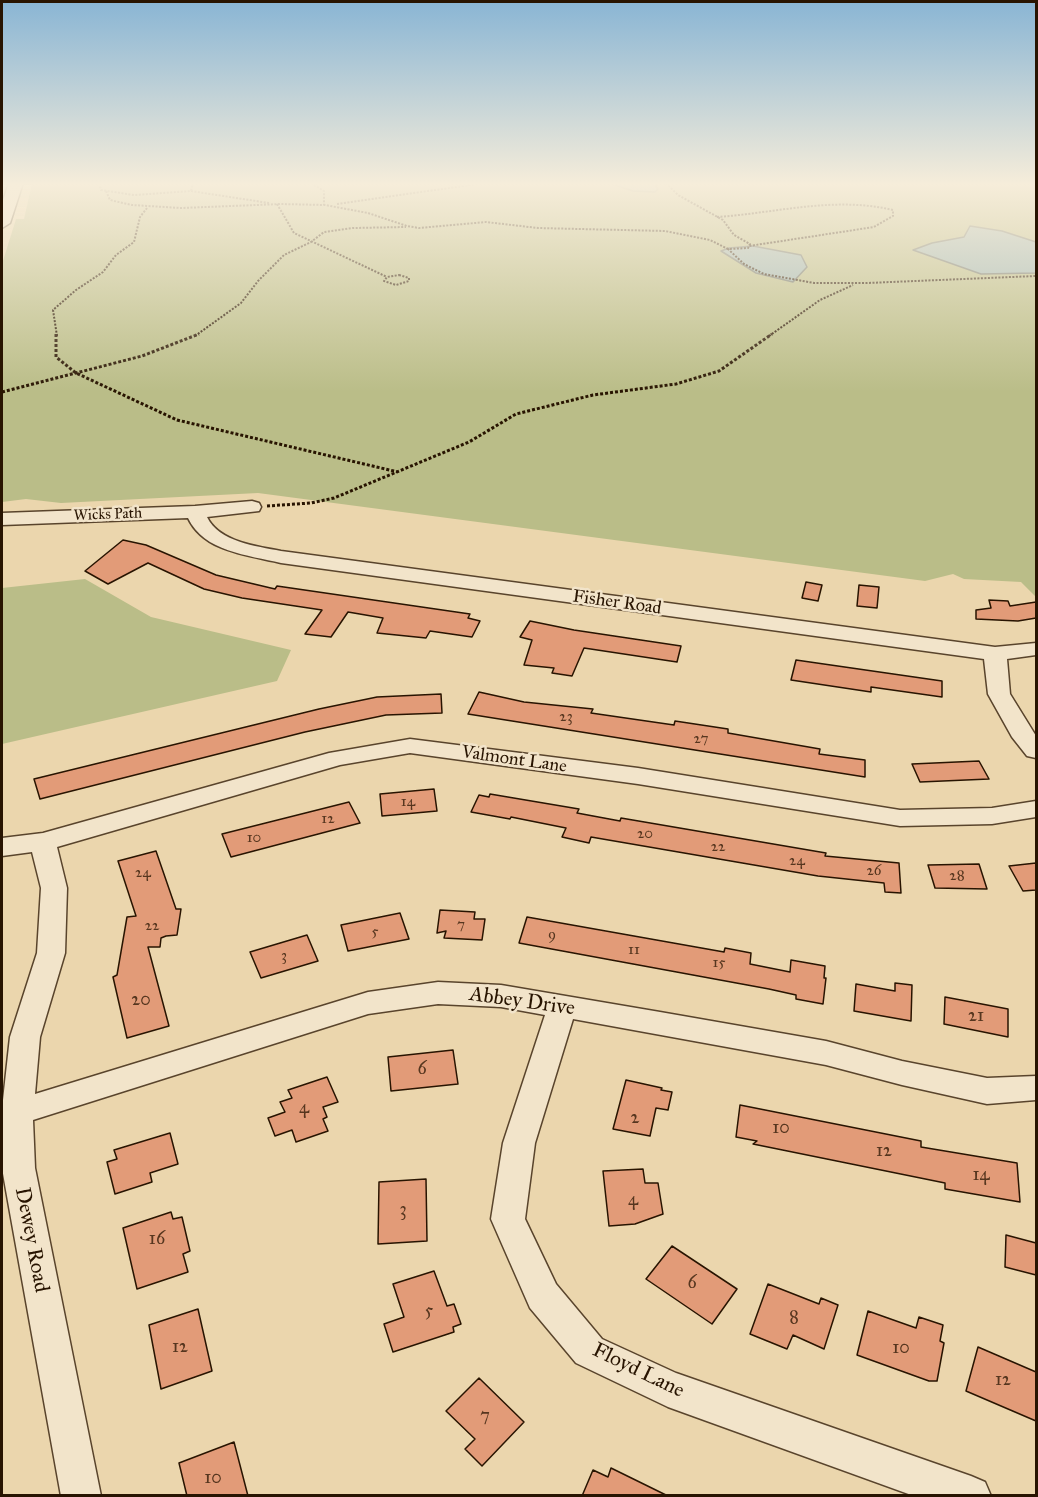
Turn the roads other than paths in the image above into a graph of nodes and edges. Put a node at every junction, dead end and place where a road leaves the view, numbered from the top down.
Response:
1 (252, 507) road end
2 (2, 519) edge
3 (199, 520) junction
4 (1036, 649) edge
5 (995, 654) junction
6 (1036, 751) edge
7 (1036, 809) edge
8 (43, 842) junction
9 (2, 847) edge
10 (562, 1007) junction
11 (1036, 1088) edge
12 (17, 1112) junction
13 (81, 1496) edge
14 (971, 1496) edge

1 - 3 street, Wicks Path
2 - 3 street, Wicks Path
3 - 5 street, Fisher Road
4 - 5 street, Fisher Road
5 - 6 street
7 - 8 street, Valmont Lane
8 - 9 street, Valmont Lane
8 - 12 street, Dewey Road
10 - 11 street, Abbey Drive
10 - 12 street, Abbey Drive
10 - 14 street, Floyd Lane
12 - 13 street, Dewey Road

